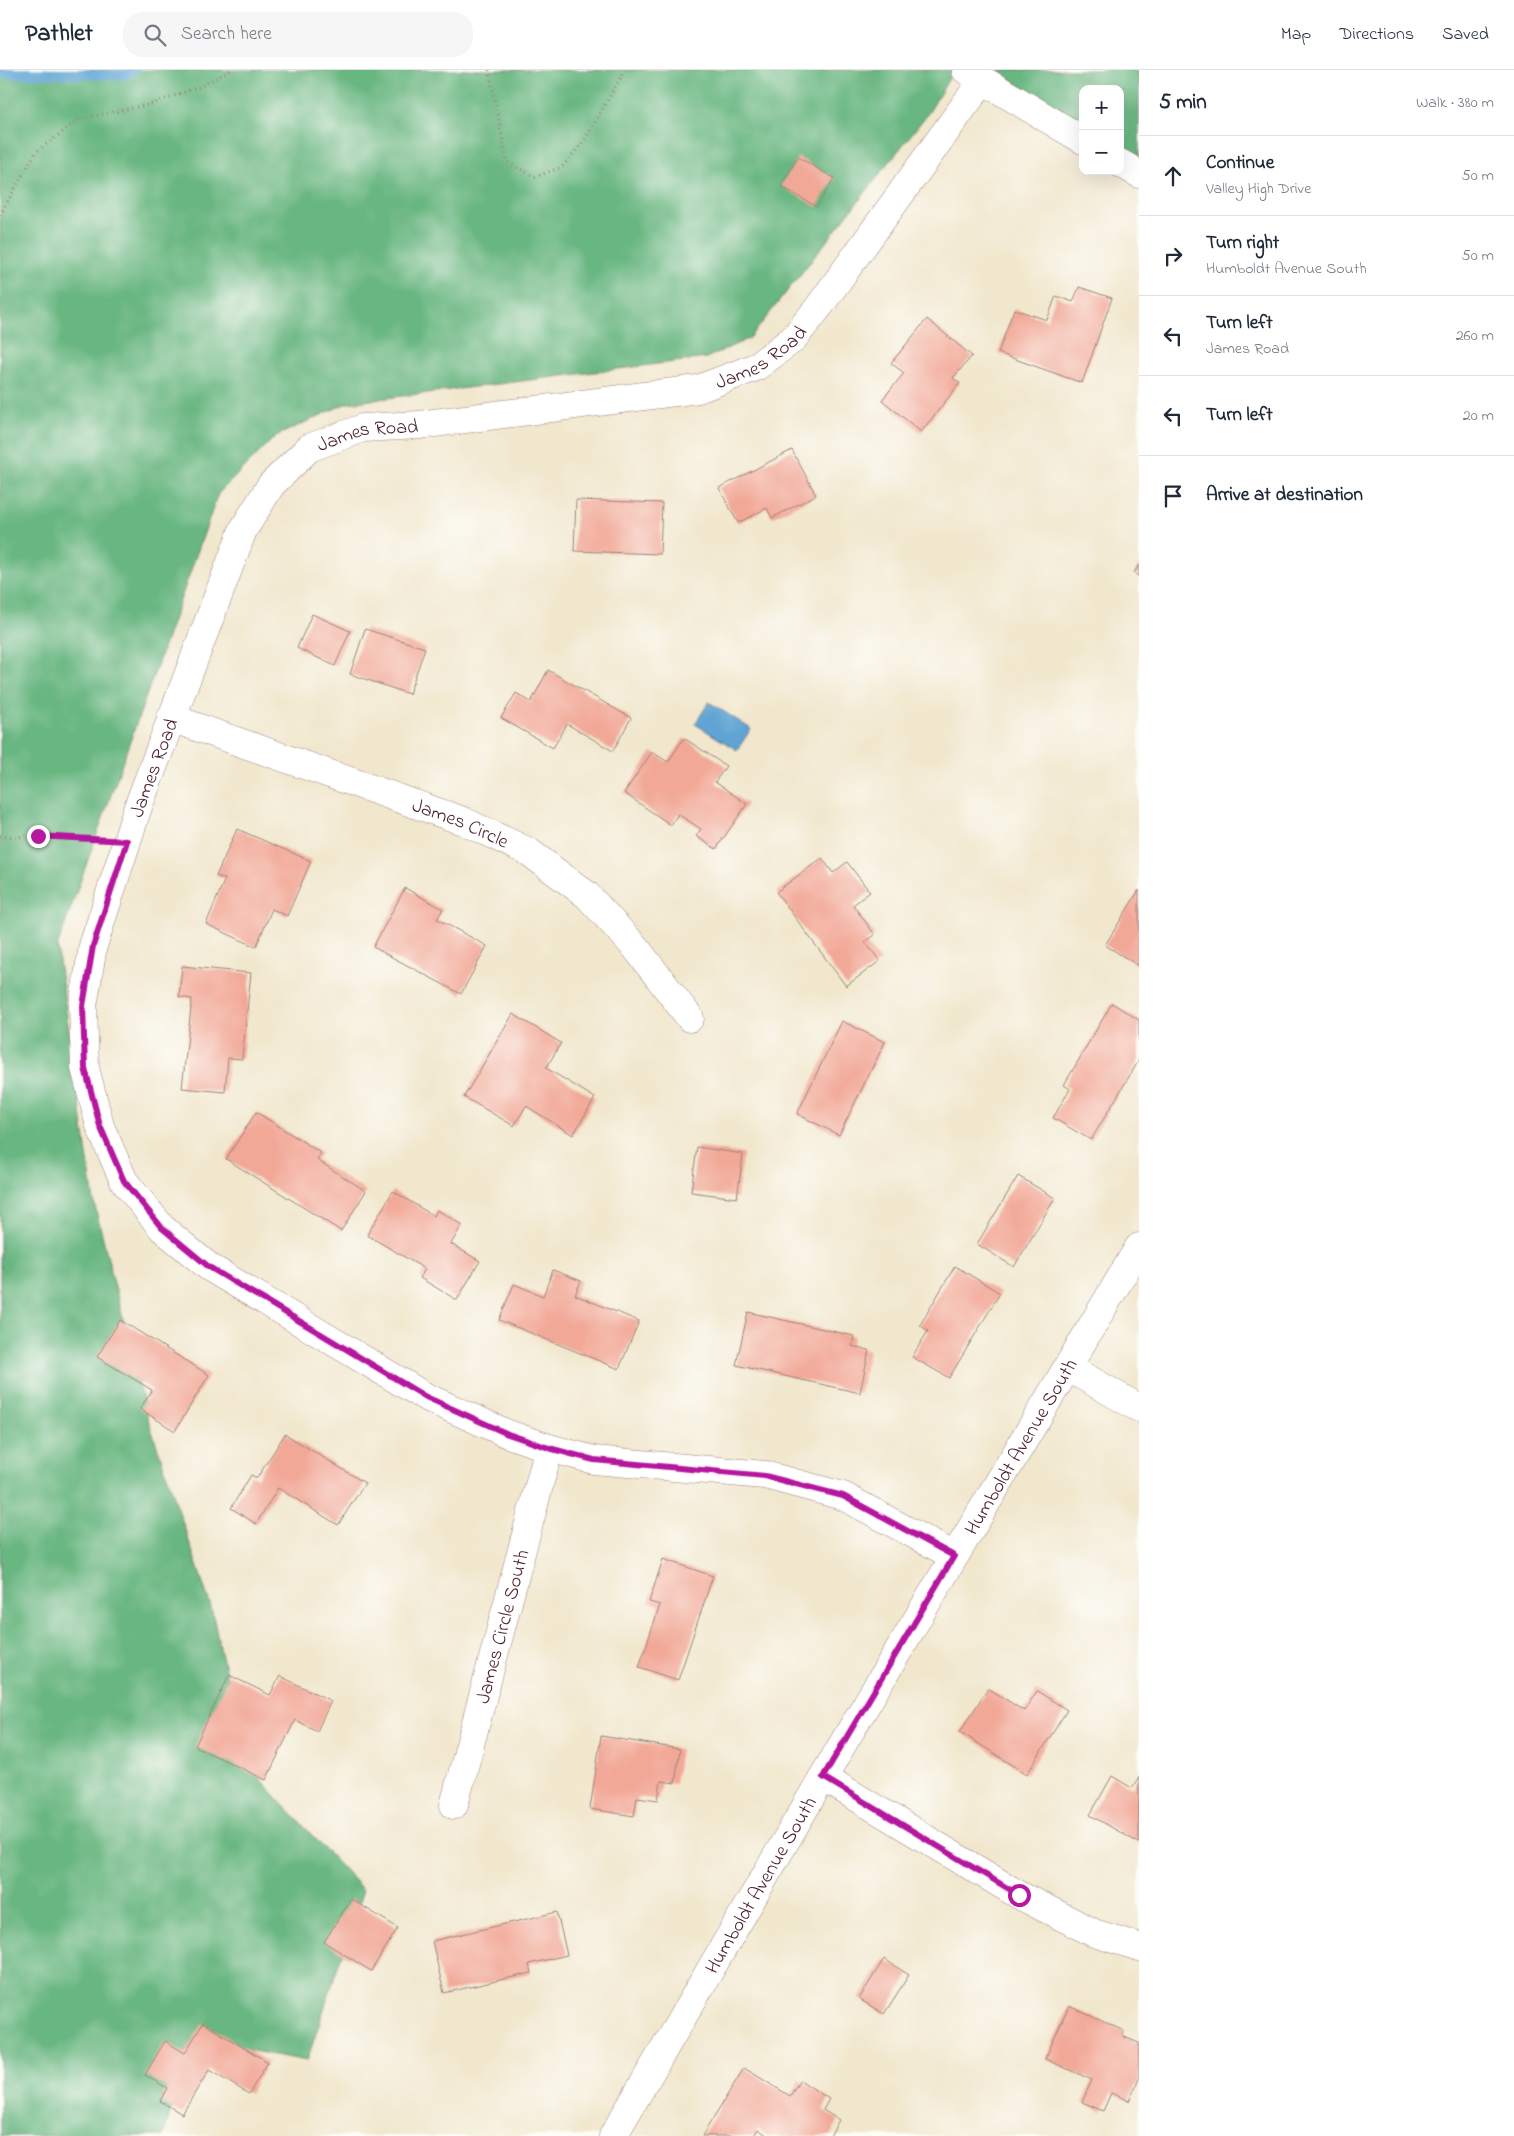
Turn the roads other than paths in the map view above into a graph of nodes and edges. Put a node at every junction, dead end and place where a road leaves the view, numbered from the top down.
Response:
1 (974, 75) edge
2 (1079, 138) edge
3 (1124, 165) edge
4 (1139, 174) edge
5 (171, 718) junction
6 (690, 1018) dead end
7 (1139, 1247) edge
8 (1067, 1367) junction
9 (1139, 1408) edge
10 (549, 1448) junction
11 (954, 1556) junction
12 (823, 1777) junction
13 (454, 1805) dead end
14 (1139, 1947) edge
15 (613, 2136) edge

1 - 2 street
1 - 5 street, James Road
3 - 4 street
5 - 6 street, James Circle
5 - 10 street, James Road
7 - 8 street, Humboldt Avenue South
8 - 9 street
8 - 11 street, Humboldt Avenue South
10 - 11 street, James Road
10 - 13 street, James Circle South
11 - 12 street, Humboldt Avenue South
12 - 14 street
12 - 15 street, Humboldt Avenue South

